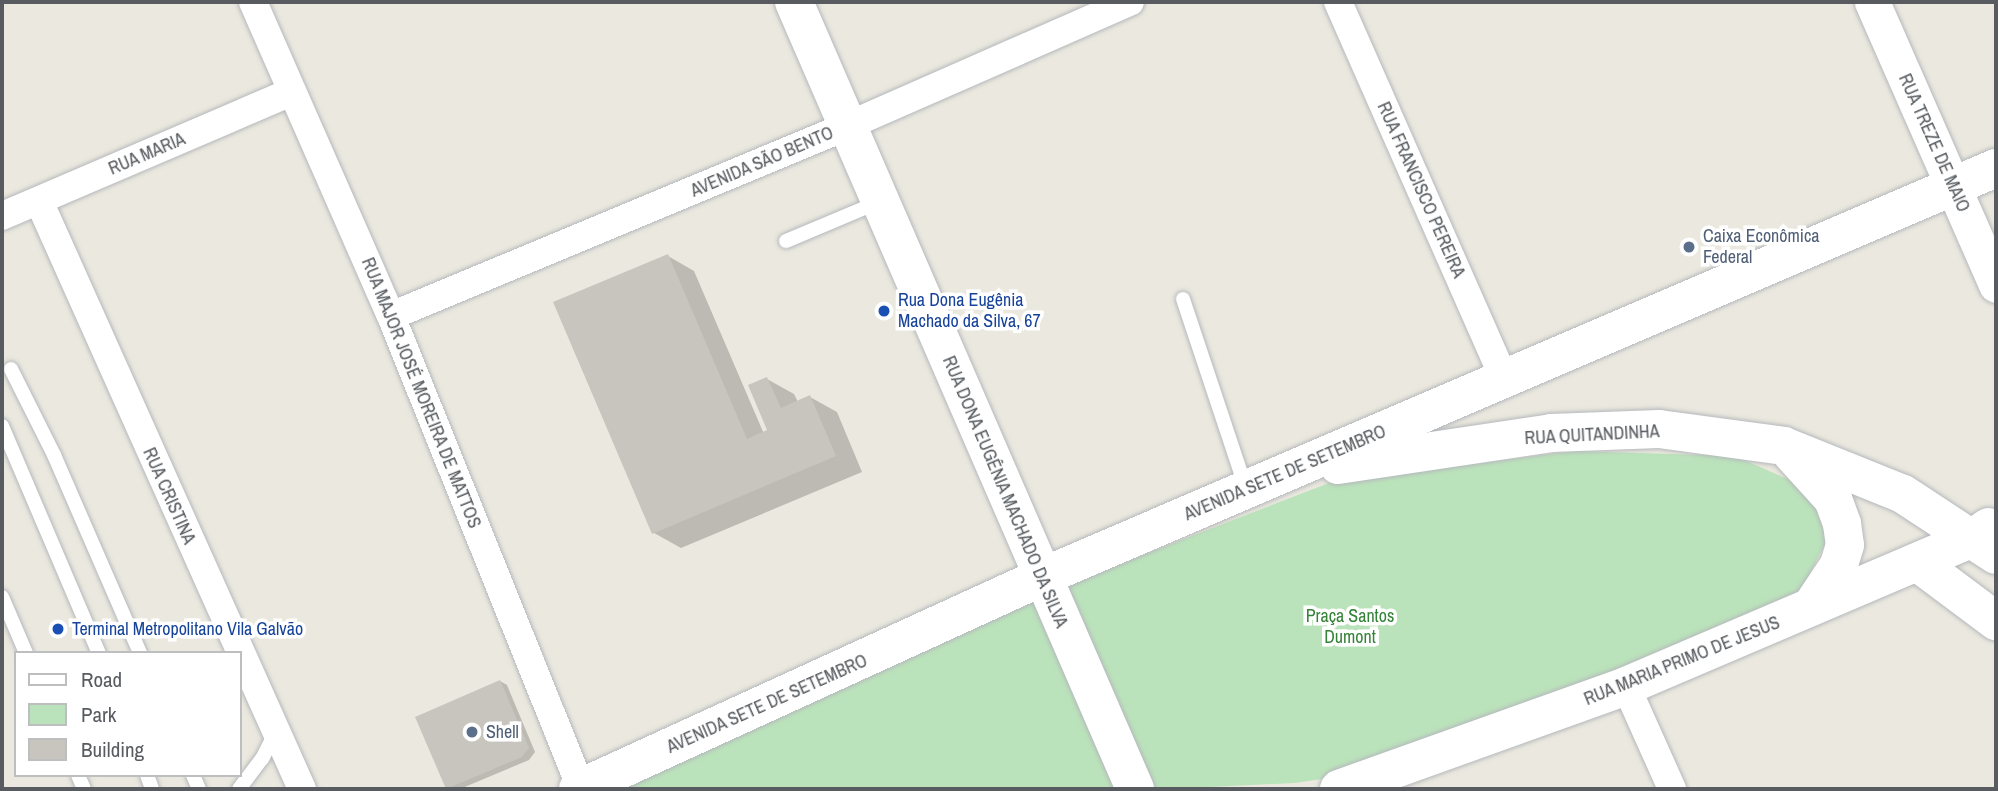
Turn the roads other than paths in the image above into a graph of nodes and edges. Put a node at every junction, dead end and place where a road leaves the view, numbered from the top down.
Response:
1 (253, 2) edge
2 (794, 2) edge
3 (1130, 2) edge
4 (1338, 2) edge
5 (1872, 2) edge
6 (292, 92) junction
7 (847, 126) junction
8 (1996, 168) edge
9 (1954, 187) junction
10 (39, 201) junction
11 (880, 202) junction
12 (2, 216) edge
13 (786, 241) dead end
14 (1996, 285) edge
15 (1183, 299) dead end
16 (391, 316) junction
17 (12, 369) dead end
18 (1504, 379) junction
19 (2, 426) edge
20 (1784, 446) junction
21 (1288, 472) junction
22 (1247, 489) junction
23 (1988, 538) edge
24 (1917, 562) junction
25 (1042, 577) junction
26 (2, 597) edge
27 (1811, 607) junction
28 (1996, 621) edge
29 (25, 651) edge
30 (98, 651) edge
31 (139, 651) edge
32 (240, 651) edge
33 (242, 655) edge
34 (1626, 686) junction
35 (276, 731) junction
36 (1350, 785) edge
37 (239, 789) edge
38 (302, 789) edge
39 (580, 789) edge
40 (1135, 789) edge
41 (1316, 789) edge
42 (1672, 789) edge

1 - 6 street, RUA MAJOR JOSÉ MOREIRA DE MATTOS
2 - 7 main road, RUA DONA EUGÊNIA MACHADO DA SILVA
3 - 7 street, AVENIDA SÃO BENTO
4 - 18 street, RUA FRANCISCO PEREIRA
5 - 9 street, RUA TREZE DE MAIO
6 - 10 street, RUA MARIA
6 - 16 street, RUA MAJOR JOSÉ MOREIRA DE MATTOS
7 - 11 main road, RUA DONA EUGÊNIA MACHADO DA SILVA
7 - 16 street, AVENIDA SÃO BENTO
8 - 9 main road, AVENIDA SETE DE SETEMBRO
9 - 14 street, RUA TREZE DE MAIO
9 - 18 main road, AVENIDA SETE DE SETEMBRO
10 - 12 street, RUA MARIA
10 - 32 street, RUA CRISTINA
11 - 13 lane
11 - 25 main road, RUA DONA EUGÊNIA MACHADO DA SILVA
15 - 22 lane
16 - 39 street, RUA MAJOR JOSÉ MOREIRA DE MATTOS
17 - 31 lane
18 - 21 main road, AVENIDA SETE DE SETEMBRO
19 - 30 lane
20 - 21 main road, RUA QUITANDINHA
20 - 23 main road, RUA QUITANDINHA
20 - 27 main road
21 - 22 main road, AVENIDA SETE DE SETEMBRO
22 - 25 main road, AVENIDA SETE DE SETEMBRO
23 - 24 main road, RUA MARIA PRIMO DE JESUS
24 - 27 main road, RUA MARIA PRIMO DE JESUS
24 - 28 main road
25 - 39 main road, AVENIDA SETE DE SETEMBRO
25 - 40 main road, RUA DONA EUGÊNIA MACHADO DA SILVA
26 - 29 lane
27 - 34 main road, RUA MARIA PRIMO DE JESUS
33 - 35 street, RUA CRISTINA
34 - 36 main road, RUA MARIA PRIMO DE JESUS
34 - 42 street
35 - 37 lane
35 - 38 street, RUA CRISTINA
36 - 41 main road, RUA MARIA PRIMO DE JESUS

